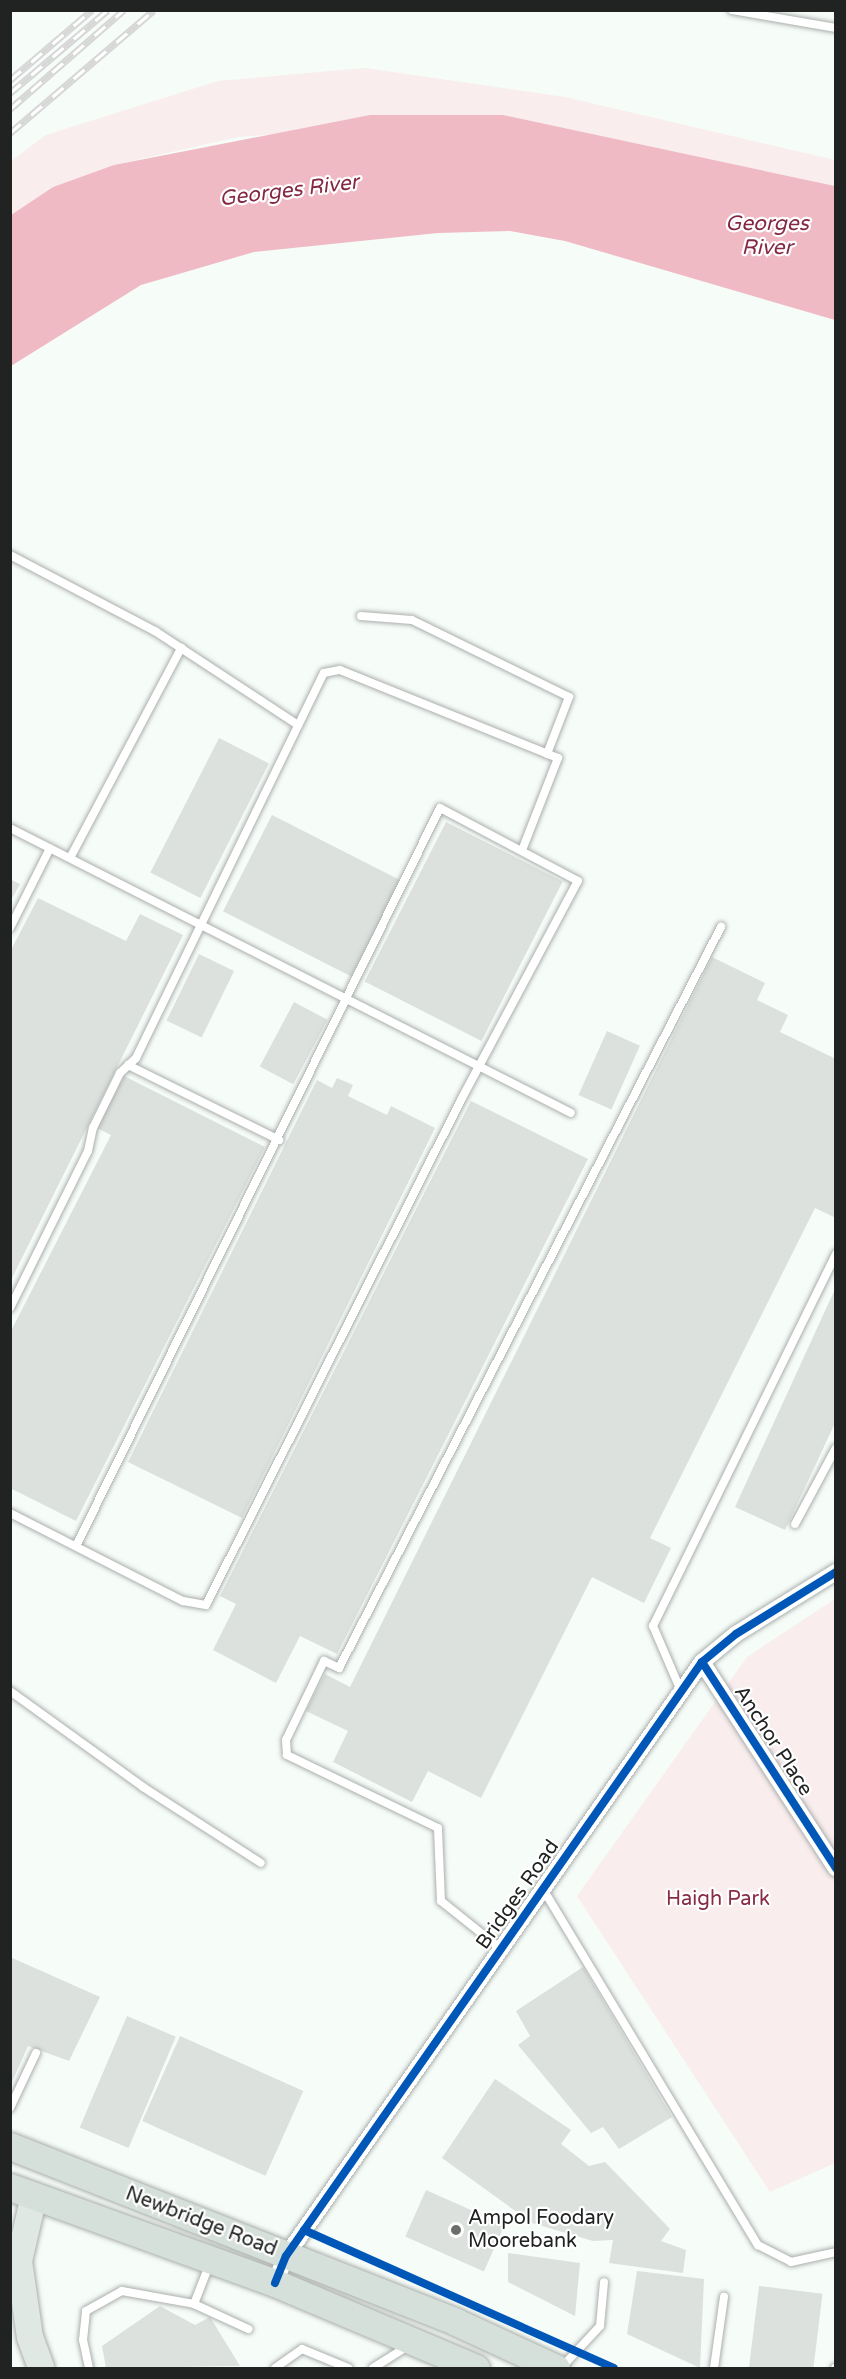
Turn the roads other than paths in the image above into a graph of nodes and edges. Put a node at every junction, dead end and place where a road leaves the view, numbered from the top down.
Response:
1 (732, 10) edge
2 (836, 28) edge
3 (10, 555) edge
4 (361, 616) dead end
5 (181, 648) junction
6 (298, 725) junction
7 (547, 753) junction
8 (10, 828) edge
9 (50, 848) junction
10 (523, 848) junction
11 (70, 858) junction
12 (200, 924) junction
13 (721, 927) dead end
14 (10, 928) edge
15 (349, 1000) junction
16 (128, 1065) junction
17 (481, 1068) junction
18 (571, 1113) dead end
19 (279, 1140) junction
20 (836, 1254) edge
21 (10, 1308) edge
22 (836, 1448) edge
23 (10, 1513) edge
24 (795, 1524) dead end
25 (76, 1546) junction
26 (836, 1572) edge
27 (702, 1662) junction
28 (10, 1691) edge
29 (681, 1692) junction
30 (261, 1863) dead end
31 (836, 1869) edge
32 (543, 1888) junction
33 (501, 1949) junction
34 (36, 2053) dead end
35 (10, 2108) edge
36 (25, 2158) edge
37 (22, 2192) edge
38 (836, 2252) edge
39 (286, 2256) junction
40 (212, 2260) junction
41 (275, 2283) junction
42 (604, 2283) dead end
43 (724, 2297) dead end
44 (194, 2304) junction
45 (248, 2329) dead end
46 (30, 2337) junction
47 (415, 2342) junction
48 (34, 2368) edge
49 (41, 2368) edge
50 (89, 2368) edge
51 (275, 2368) edge
52 (348, 2368) edge
53 (373, 2368) edge
54 (476, 2368) edge
55 (558, 2368) edge
56 (714, 2368) edge

1 - 2 lane
3 - 5 lane
4 - 7 lane
5 - 6 lane
5 - 11 lane
6 - 7 lane
6 - 12 lane
7 - 10 lane
8 - 9 lane
9 - 11 lane
9 - 14 lane
10 - 15 lane
10 - 17 lane
11 - 12 lane
12 - 15 lane
12 - 16 lane
13 - 33 lane
15 - 17 lane
15 - 19 lane
16 - 19 lane
16 - 21 lane
17 - 18 lane
17 - 25 lane
19 - 25 lane
20 - 29 lane
22 - 24 lane
23 - 25 lane
26 - 27 street, Bridges Road
27 - 29 street, Bridges Road
27 - 31 street, Anchor Place
28 - 30 lane
29 - 32 street, Bridges Road
32 - 33 street, Bridges Road
32 - 38 lane
33 - 39 street, Bridges Road
34 - 35 lane
36 - 37 highway
36 - 39 highway, Newbridge Road
37 - 40 highway, Newbridge Road
37 - 46 main road
39 - 41 street, Bridges Road
39 - 55 highway, Newbridge Road
40 - 41 highway, Newbridge Road
40 - 44 lane
41 - 47 highway, Newbridge Road
42 - 55 lane
43 - 56 lane
44 - 45 lane
44 - 50 lane
46 - 48 main road
46 - 49 main road
47 - 53 lane
47 - 54 highway, Newbridge Road
51 - 52 lane

